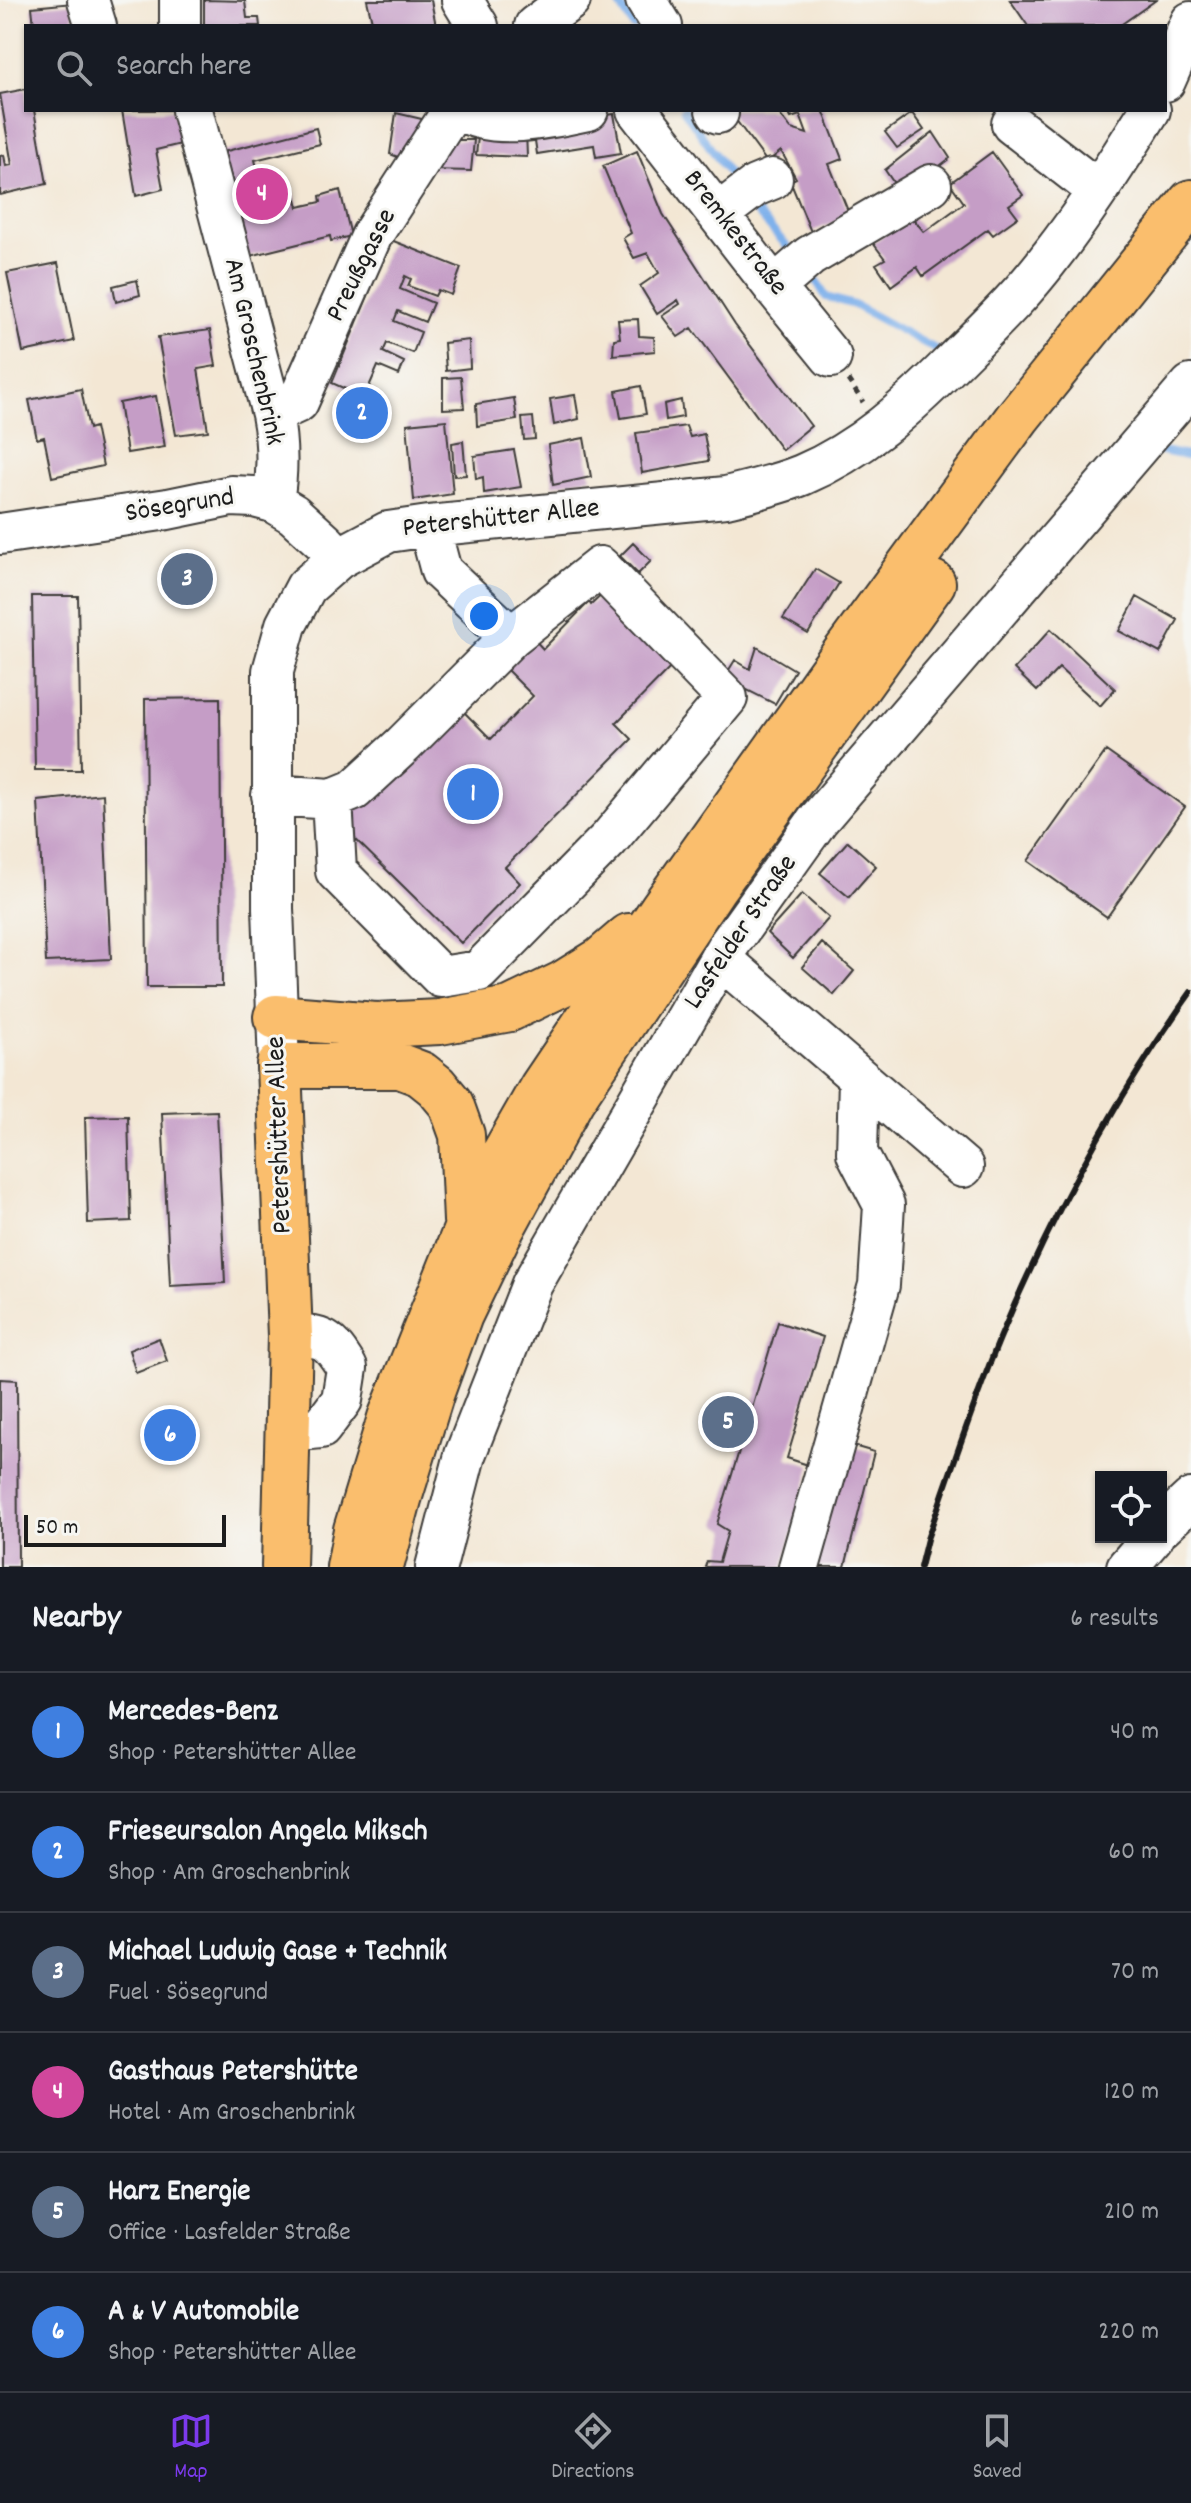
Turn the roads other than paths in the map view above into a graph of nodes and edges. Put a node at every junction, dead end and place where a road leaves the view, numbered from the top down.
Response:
1 (88, 0) edge
2 (180, 0) edge
3 (462, 0) edge
4 (646, 0) edge
5 (1191, 22) edge
6 (95, 24) edge
7 (180, 24) edge
8 (477, 24) edge
9 (661, 24) edge
10 (1167, 76) edge
11 (193, 112) edge
12 (452, 112) edge
13 (463, 112) edge
14 (579, 112) edge
15 (640, 112) edge
16 (1149, 112) edge
17 (1012, 124) dead end
18 (931, 185) dead end
19 (1097, 190) junction
20 (1191, 202) edge
21 (1191, 248) edge
22 (793, 271) junction
23 (831, 357) dead end
24 (1191, 385) edge
25 (272, 414) junction
26 (273, 502) junction
27 (1, 526) edge
28 (429, 526) junction
29 (339, 558) junction
30 (511, 637) junction
31 (272, 795) junction
32 (332, 799) junction
33 (662, 909) junction
34 (720, 958) junction
35 (276, 1017) junction
36 (279, 1066) junction
37 (859, 1078) junction
38 (963, 1167) dead end
39 (466, 1229) junction
40 (290, 1336) junction
41 (288, 1431) junction
42 (1191, 1499) edge
43 (1167, 1521) edge
44 (1148, 1543) edge
45 (284, 1567) edge
46 (349, 1567) edge
47 (381, 1567) edge
48 (436, 1567) edge
49 (799, 1567) edge
50 (1127, 1567) edge

1 - 6 street
2 - 7 street
3 - 8 street
4 - 9 street
5 - 10 street
11 - 25 street, Am Groschenbrink
12 - 25 street, Preußgasse
13 - 14 street
15 - 22 street, Bremkestraße
16 - 19 street, Petershütter Allee
17 - 19 street
18 - 22 street
19 - 28 street, Petershütter Allee
20 - 33 main road
21 - 47 main road
22 - 23 street, Bremkestraße
24 - 34 street, Lasfelder Straße
25 - 26 street, Am Groschenbrink
26 - 27 street, Sösegrund
26 - 29 street, Sösegrund
28 - 29 street, Petershütter Allee
28 - 30 street
29 - 31 street, Petershütter Allee
30 - 32 street
30 - 32 street
31 - 32 street
31 - 35 street, Petershütter Allee
33 - 35 main road
33 - 39 main road
34 - 37 street
34 - 48 street, Lasfelder Straße
35 - 36 street, Petershütter Allee
36 - 39 main road
36 - 40 main road, Petershütter Allee
37 - 38 street
37 - 49 street
39 - 46 main road
40 - 41 main road, Petershütter Allee
40 - 41 street
41 - 45 main road, Petershütter Allee
42 - 43 street
44 - 50 street

